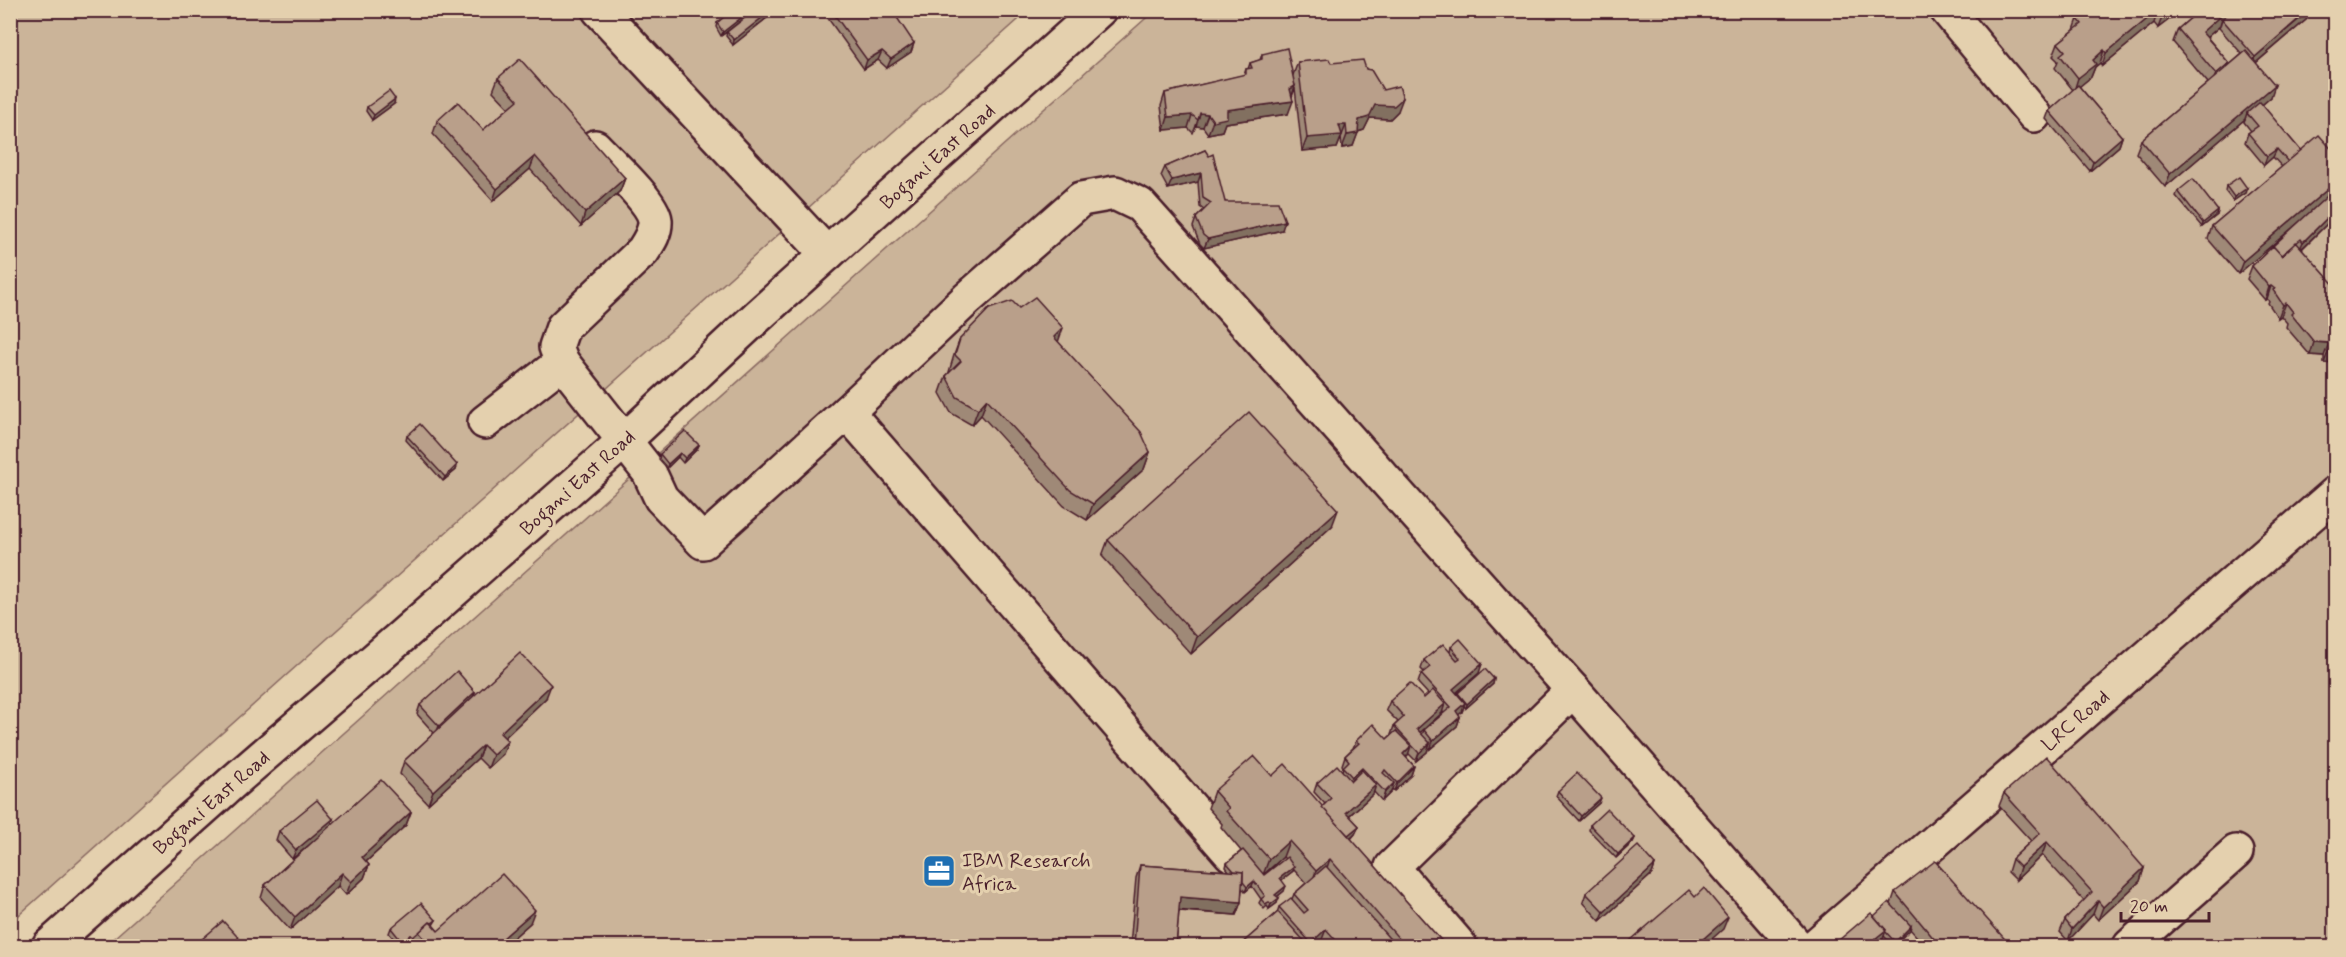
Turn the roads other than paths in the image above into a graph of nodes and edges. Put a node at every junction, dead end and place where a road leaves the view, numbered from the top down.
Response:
1 (599, 10) edge
2 (1099, 10) edge
3 (1947, 10) edge
4 (2034, 115) dead end
5 (572, 121) edge
6 (827, 254) junction
7 (562, 362) junction
8 (848, 412) junction
9 (485, 422) dead end
10 (623, 442) junction
11 (2336, 493) edge
12 (1573, 690) junction
13 (2236, 852) dead end
14 (1231, 854) dead end
15 (49, 946) edge
16 (1460, 946) edge
17 (1797, 946) edge
18 (1815, 946) edge
19 (2130, 946) edge

1 - 6 street
2 - 6 street, Bogani East Road
3 - 4 street
5 - 7 street
6 - 10 street, Bogani East Road
7 - 9 street
7 - 10 street
8 - 10 street
8 - 12 street
8 - 14 street
10 - 15 street, Bogani East Road
11 - 18 street, LRC Road
12 - 16 street
12 - 17 street
13 - 19 street

